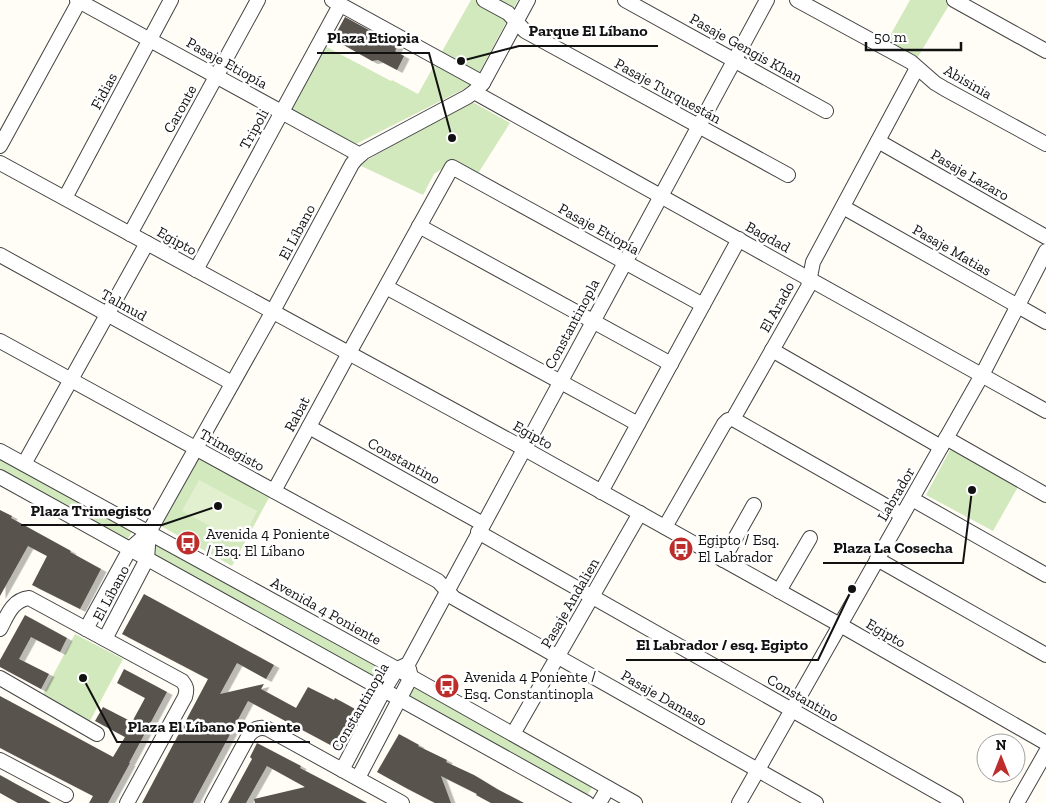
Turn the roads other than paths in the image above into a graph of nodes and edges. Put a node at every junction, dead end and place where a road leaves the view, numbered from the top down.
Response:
1 (79, 0) edge
2 (171, 0) edge
3 (258, 0) edge
4 (484, 0) edge
5 (528, 0) edge
6 (624, 0) edge
7 (767, 0) edge
8 (798, 0) edge
9 (954, 0) edge
10 (336, 2) edge
11 (516, 22) junction
12 (150, 40) junction
13 (1046, 51) edge
14 (734, 60) junction
15 (917, 68) junction
16 (216, 76) junction
17 (479, 87) junction
18 (826, 110) dead end
19 (282, 112) junction
20 (698, 126) junction
21 (878, 141) junction
22 (1046, 144) edge
23 (0, 146) edge
24 (360, 155) junction
25 (0, 163) edge
26 (452, 167) joint
27 (788, 175) dead end
28 (660, 196) junction
29 (65, 198) junction
30 (843, 207) junction
31 (419, 226) junction
32 (130, 234) junction
33 (1046, 237) edge
34 (739, 239) junction
35 (147, 243) junction
36 (1046, 251) edge
37 (0, 256) edge
38 (624, 262) junction
39 (196, 270) junction
40 (809, 278) junction
41 (386, 286) junction
42 (703, 305) junction
43 (1017, 306) junction
44 (272, 311) junction
45 (107, 314) junction
46 (592, 321) junction
47 (1046, 322) edge
48 (0, 341) edge
49 (772, 350) junction
50 (348, 353) junction
51 (671, 364) junction
52 (982, 375) junction
53 (71, 380) junction
54 (560, 382) junction
55 (232, 383) junction
56 (1046, 411) edge
57 (733, 419) junction
58 (638, 424) junction
59 (309, 427) junction
60 (943, 443) junction
61 (196, 448) junction
62 (523, 448) junction
63 (0, 451) edge
64 (24, 464) junction
65 (1, 479) edge
66 (274, 491) junction
67 (601, 492) junction
68 (1046, 496) edge
69 (912, 498) junction
70 (754, 505) dead end
71 (640, 513) junction
72 (902, 516) junction
73 (665, 527) junction
74 (480, 528) junction
75 (149, 532) junction
76 (810, 538) dead end
77 (130, 549) junction
78 (148, 559) junction
79 (877, 559) junction
80 (723, 560) junction
81 (1046, 575) edge
82 (447, 590) junction
83 (779, 591) junction
84 (592, 596) junction
85 (840, 625) junction
86 (0, 629) edge
87 (86, 629) junction
88 (105, 639) junction
89 (1046, 655) edge
90 (558, 657) junction
91 (405, 670) junction
92 (0, 678) edge
93 (384, 690) junction
94 (400, 699) junction
95 (792, 710) junction
96 (97, 734) dead end
97 (514, 734) junction
98 (1046, 743) edge
99 (1046, 752) edge
100 (0, 760) edge
101 (758, 770) junction
102 (349, 774) junction
103 (608, 788) junction
104 (66, 795) dead end
105 (127, 803) edge
106 (212, 803) edge
107 (402, 803) edge
108 (587, 803) edge
109 (599, 803) edge
110 (635, 803) edge
111 (739, 803) edge
112 (816, 803) edge
113 (956, 803) edge
114 (1017, 803) edge

1 - 12 street, Pasaje Etiopía
1 - 23 street
2 - 12 street, Fidias
3 - 16 street, Caronte
4 - 11 street, Pasaje Turquestán
5 - 11 street
6 - 14 street, Pasaje Gengis Khan
7 - 14 street, Constantinopla
8 - 15 street, Abisinia
9 - 13 street
10 - 17 street, Bagdad
10 - 19 street, Tripoli
11 - 17 street
11 - 20 street, Pasaje Turquestán
12 - 16 street, Pasaje Etiopía
12 - 29 street, Fidias
14 - 18 street, Pasaje Gengis Khan
14 - 20 street, Constantinopla
15 - 21 street, El Arado
15 - 22 street, Abisinia
16 - 19 street, Pasaje Etiopía
16 - 32 street, Caronte
17 - 24 street, El Líbano
17 - 28 street, Bagdad
19 - 24 street, Pasaje Etiopía
19 - 39 street, Tripoli
20 - 27 street, Pasaje Turquestán
20 - 28 street, Constantinopla
21 - 30 street, El Arado
21 - 33 street, Pasaje Lazaro
24 - 44 street, El Líbano
25 - 29 street, Egipto
26 - 31 street, Rabat
26 - 38 street, Pasaje Etiopía
28 - 34 street, Bagdad
28 - 38 street, Constantinopla
29 - 32 street, Egipto
30 - 40 street, El Arado
30 - 43 street, Pasaje Matias
31 - 41 street, Rabat
31 - 46 street
32 - 35 street, Egipto
34 - 40 street, Bagdad
34 - 42 street
35 - 39 street, Egipto
35 - 45 street
36 - 43 street, Labrador
37 - 45 street, Talmud
38 - 42 street, Pasaje Etiopía
38 - 46 street, Constantinopla
39 - 44 street, Egipto
40 - 49 street, El Arado
40 - 52 street, Bagdad
41 - 50 street, Rabat
41 - 54 street
42 - 51 street
43 - 47 street, Pasaje Matias
43 - 52 street, Labrador
44 - 50 street, Egipto
44 - 55 street, El Líbano
45 - 53 street
45 - 55 street, Talmud
46 - 51 street
46 - 54 street, Constantinopla
48 - 53 street, Trimegisto
49 - 57 street, El Arado
49 - 60 street
50 - 59 street, Rabat
50 - 62 street, Egipto
51 - 58 street
52 - 56 street, Bagdad
52 - 60 street, Labrador
53 - 61 street, Trimegisto
53 - 64 street
54 - 58 street
54 - 62 street, Constantinopla
55 - 61 street, El Líbano
57 - 72 street
57 - 73 street, El Arado
58 - 67 street
59 - 66 street, Rabat
59 - 74 street, Constantino
60 - 68 street
60 - 69 street, Labrador
61 - 66 street, Trimegisto
61 - 75 street, El Líbano
62 - 67 street, Egipto
62 - 74 street, Constantinopla
63 - 64 street, Avenida 4 Poniente
64 - 75 street, Avenida 4 Poniente
65 - 77 street
66 - 82 street, Trimegisto
67 - 71 street, Egipto
69 - 72 street, Labrador
69 - 81 street
70 - 80 street
71 - 73 street, Egipto
71 - 84 street, Pasaje Andalien
72 - 79 street, Labrador
73 - 80 street, Egipto
74 - 82 street, Constantinopla
74 - 84 street, Constantino
75 - 77 street, El Líbano
75 - 78 street, El Líbano
75 - 91 street, Avenida 4 Poniente
76 - 83 street
77 - 78 street
77 - 87 street, El Líbano
78 - 88 street, El Líbano
78 - 93 street
79 - 85 street, Labrador
79 - 89 street
80 - 83 street, Egipto
82 - 90 street, Pasaje Damaso
82 - 91 street, Constantinopla
83 - 85 street, Egipto
84 - 90 street, Pasaje Andalien
84 - 95 street, Constantino
85 - 95 street, Labrador
85 - 98 street, Egipto
86 - 87 street
87 - 88 street
88 - 105 street
90 - 97 street, Pasaje Andalien
90 - 101 street, Pasaje Damaso
91 - 93 street, Constantinopla
91 - 94 street, Constantinopla
91 - 97 street, Avenida 4 Poniente
92 - 96 street
93 - 94 street
93 - 102 street, Constantinopla
94 - 102 street, Constantinopla
94 - 108 street
95 - 101 street, Labrador
95 - 113 street, Constantino
97 - 103 street, Avenida 4 Poniente
99 - 114 street
100 - 104 street
101 - 111 street, Labrador
101 - 112 street, Pasaje Damaso
102 - 106 street
102 - 107 street
103 - 109 street
103 - 110 street, Avenida 4 Poniente

